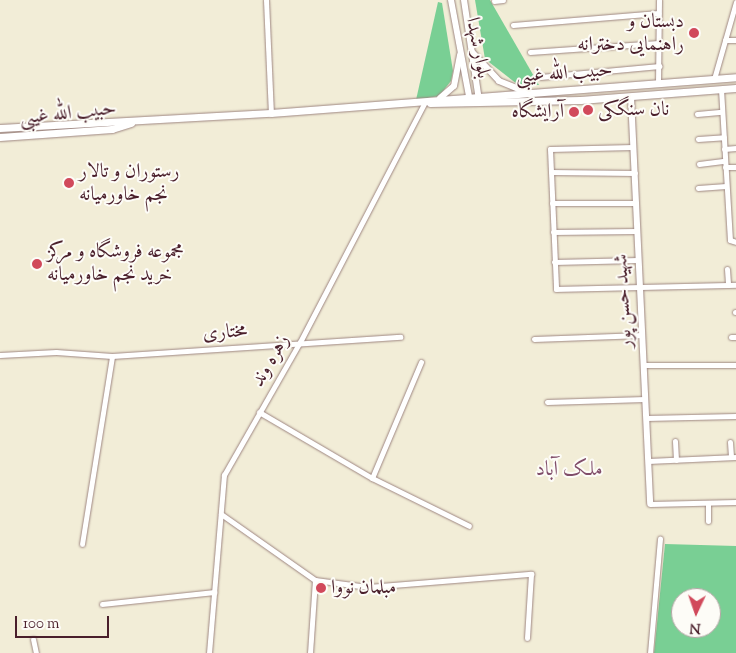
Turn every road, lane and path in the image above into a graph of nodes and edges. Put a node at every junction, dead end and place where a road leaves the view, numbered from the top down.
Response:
1 (266, 0) edge
2 (451, 0) edge
3 (464, 0) edge
4 (503, 0) edge
5 (659, 0) edge
6 (494, 1) edge
7 (736, 3) edge
8 (659, 13) junction
9 (513, 25) dead end
10 (725, 40) junction
11 (736, 40) edge
12 (659, 43) junction
13 (461, 46) junction
14 (472, 50) junction
15 (530, 52) dead end
16 (658, 66) junction
17 (540, 77) dead end
18 (736, 77) edge
19 (714, 79) junction
20 (658, 83) junction
21 (736, 88) edge
22 (580, 89) junction
23 (721, 89) junction
24 (527, 93) junction
25 (632, 97) junction
26 (440, 98) junction
27 (470, 99) junction
28 (479, 99) junction
29 (580, 100) junction
30 (425, 102) junction
31 (722, 112) junction
32 (271, 113) junction
33 (697, 114) dead end
34 (138, 120) junction
35 (0, 128) edge
36 (0, 137) edge
37 (724, 137) junction
38 (698, 139) dead end
39 (633, 147) junction
40 (736, 148) edge
41 (724, 149) junction
42 (699, 164) dead end
43 (725, 164) junction
44 (736, 167) edge
45 (550, 172) junction
46 (634, 173) junction
47 (726, 186) junction
48 (698, 188) dead end
49 (552, 203) junction
50 (636, 203) junction
51 (637, 231) junction
52 (553, 232) junction
53 (733, 242) edge
54 (638, 260) junction
55 (554, 262) junction
56 (727, 269) dead end
57 (728, 285) junction
58 (736, 285) edge
59 (640, 288) junction
60 (642, 335) junction
61 (400, 337) dead end
62 (534, 339) dead end
63 (300, 342) junction
64 (0, 355) edge
65 (112, 356) junction
66 (421, 362) dead end
67 (736, 365) edge
68 (643, 366) junction
69 (645, 399) junction
70 (547, 402) dead end
71 (259, 412) junction
72 (736, 416) edge
73 (646, 418) junction
74 (675, 442) dead end
75 (730, 442) dead end
76 (734, 457) edge
77 (676, 460) junction
78 (648, 461) junction
79 (372, 478) junction
80 (736, 502) edge
81 (708, 503) junction
82 (650, 504) joint
83 (221, 514) junction
84 (708, 521) dead end
85 (469, 526) dead end
86 (660, 538) dead end
87 (82, 544) dead end
88 (315, 580) junction
89 (214, 592) junction
90 (102, 604) dead end
91 (527, 638) dead end
92 (33, 639) dead end
93 (36, 653) edge
94 (209, 653) edge
95 (310, 653) edge
96 (650, 653) edge

1 - 32 street
2 - 13 street, بلوار شهدا
3 - 14 street, بلوار شهدا
4 - 6 street
5 - 8 street
7 - 10 street
8 - 9 street
8 - 12 street
10 - 11 street
10 - 19 street
12 - 15 street
12 - 16 street
13 - 26 street
13 - 27 street, بلوار شهدا
14 - 24 street
14 - 28 street, بلوار شهدا
16 - 17 street
16 - 20 street
18 - 19 main road, حبیب الله غیبی
19 - 20 main road, حبیب الله غیبی
20 - 22 main road, حبیب الله غیبی
21 - 23 main road, حبیب الله غیبی
22 - 24 main road, حبیب الله غیبی
22 - 29 main road
23 - 25 main road, حبیب الله غیبی
23 - 31 street
24 - 28 main road, حبیب الله غیبی
25 - 29 main road, حبیب الله غیبی
25 - 39 street, شهید حسن پور
26 - 27 main road, حبیب الله غیبی
26 - 30 main road, حبیب الله غیبی
27 - 28 main road, حبیب الله غیبی
27 - 30 main road, حبیب الله غیبی
28 - 29 main road, حبیب الله غیبی
30 - 32 main road, حبیب الله غیبی
30 - 63 street, زهره وند
31 - 33 street
31 - 37 street
32 - 34 main road, حبیب الله غیبی
34 - 35 main road, حبیب الله غیبی
34 - 36 main road, حبیب الله غیبی
37 - 38 street
37 - 41 street
39 - 45 street
39 - 46 street, شهید حسن پور
40 - 41 street
41 - 43 street
42 - 43 street
43 - 44 street
43 - 47 street
45 - 46 street
45 - 49 street
46 - 50 street, شهید حسن پور
47 - 48 street
47 - 53 street
49 - 50 street
49 - 52 street
50 - 51 street, شهید حسن پور
51 - 52 street
51 - 54 street, شهید حسن پور
52 - 55 street
54 - 55 street
54 - 59 street, شهید حسن پور
55 - 59 street
56 - 57 street
57 - 58 street
57 - 59 street
59 - 60 street, شهید حسن پور
60 - 62 street
60 - 68 street, شهید حسن پور
61 - 63 street, مختاری
63 - 65 street, مختاری
63 - 71 street, زهره وند
64 - 65 street, مختاری
65 - 87 street
66 - 79 street
67 - 68 street
68 - 69 street, شهید حسن پور
69 - 70 street
69 - 73 street, شهید حسن پور
71 - 79 street
71 - 83 street, زهره وند
72 - 73 street
73 - 78 street, شهید حسن پور
74 - 77 street
75 - 76 street
76 - 77 street
77 - 78 street
78 - 82 street, شهید حسن پور
79 - 85 street
80 - 81 street
81 - 82 street
81 - 84 street
83 - 88 street
83 - 89 street, زهره وند
86 - 96 street
88 - 91 street
88 - 95 street
89 - 90 street
89 - 94 street, زهره وند
92 - 93 street

